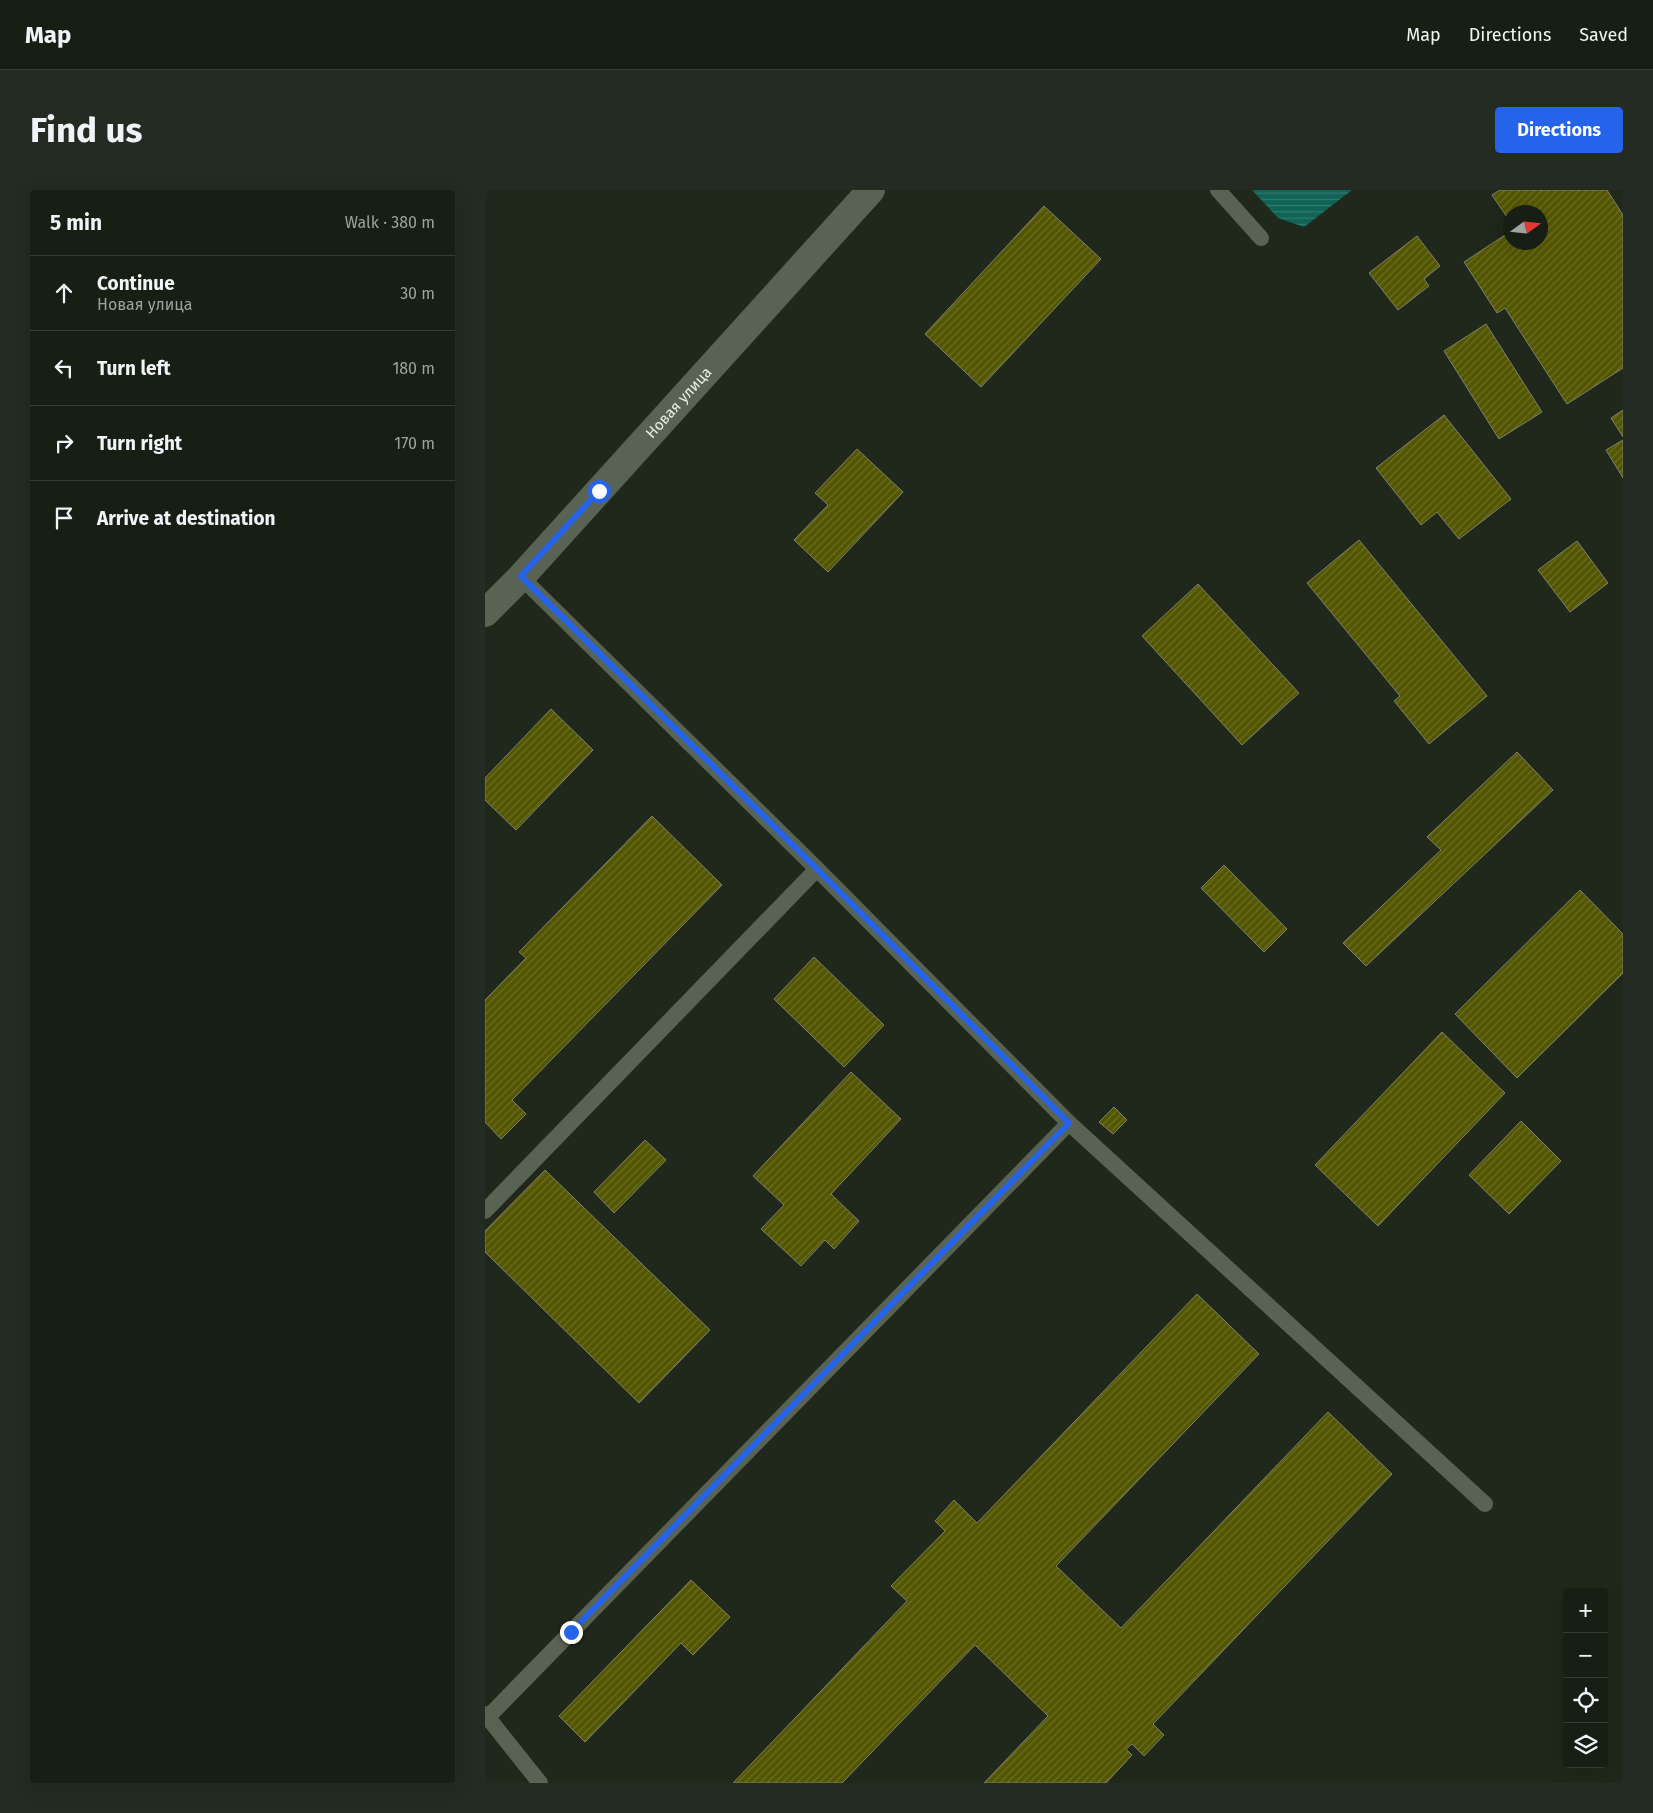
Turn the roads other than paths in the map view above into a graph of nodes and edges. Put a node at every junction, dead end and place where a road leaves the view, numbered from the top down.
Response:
1 (871, 190) edge
2 (1218, 190) edge
3 (1261, 238) dead end
4 (521, 576) junction
5 (485, 613) edge
6 (817, 869) junction
7 (1069, 1123) junction
8 (485, 1212) edge
9 (1485, 1504) dead end
10 (486, 1715) edge
11 (540, 1783) edge

1 - 4 street, Новая улица
2 - 3 lane
4 - 5 street, Новая улица
4 - 6 lane
6 - 7 lane
6 - 8 lane
7 - 9 lane
7 - 10 lane
10 - 11 lane

